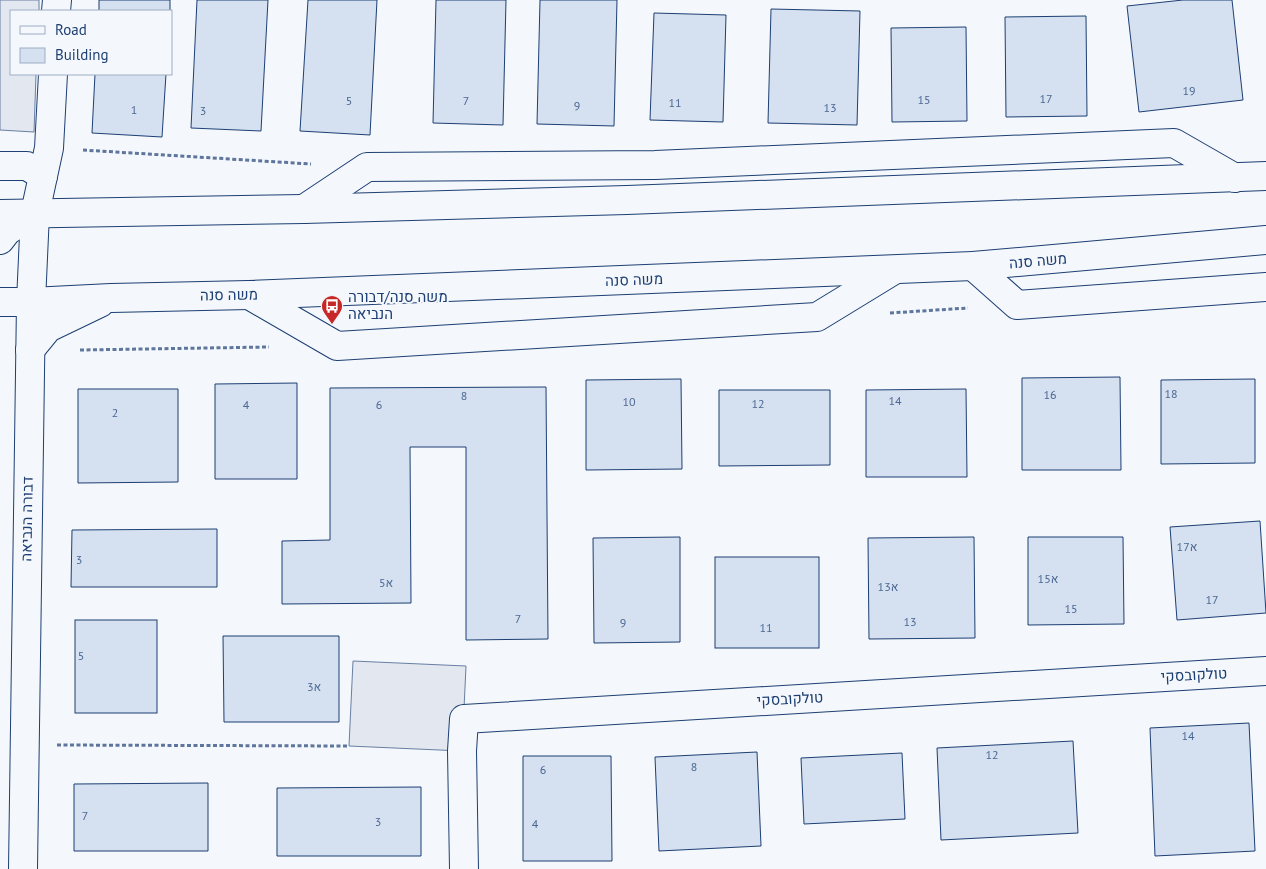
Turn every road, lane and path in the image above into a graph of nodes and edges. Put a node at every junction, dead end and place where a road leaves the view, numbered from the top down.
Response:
1 (53, 75) edge
2 (49, 148) junction
3 (317, 164) dead end
4 (655, 165) junction
5 (0, 166) edge
6 (43, 176) junction
7 (1266, 176) edge
8 (1235, 178) junction
9 (627, 200) junction
10 (304, 209) junction
11 (35, 213) junction
12 (0, 214) edge
13 (0, 240) edge
14 (1266, 240) edge
15 (973, 266) junction
16 (894, 270) junction
17 (1266, 287) edge
18 (249, 295) junction
19 (111, 298) junction
20 (0, 302) edge
21 (31, 302) junction
22 (1016, 305) junction
23 (887, 313) dead end
24 (279, 347) dead end
25 (30, 350) junction
26 (74, 351) dead end
27 (1266, 671) edge
28 (349, 746) dead end
29 (23, 750) junction
30 (23, 869) edge
31 (464, 869) edge

1 - 2 main road, דבורה הנביאה
2 - 3 path
2 - 6 main road, דבורה הנביאה
4 - 8 main road
4 - 9 main road
4 - 10 main road
5 - 6 main road
6 - 11 main road, דבורה הנביאה
7 - 8 main road
8 - 9 main road
9 - 10 main road
10 - 11 main road
11 - 12 main road
11 - 13 main road
11 - 21 main road, דבורה הנביאה
14 - 15 main road, משה סנה
15 - 16 main road, משה סנה
15 - 22 main road
16 - 18 main road, משה סנה
16 - 18 main road
17 - 22 main road
18 - 19 main road, משה סנה
19 - 21 main road, משה סנה
19 - 25 main road
20 - 21 main road, משה סנה
21 - 25 main road, דבורה הנביאה
22 - 23 path
24 - 26 path
25 - 29 main road, דבורה הנביאה
27 - 31 main road, טולקובסקי
28 - 29 path
29 - 30 main road, דבורה הנביאה

